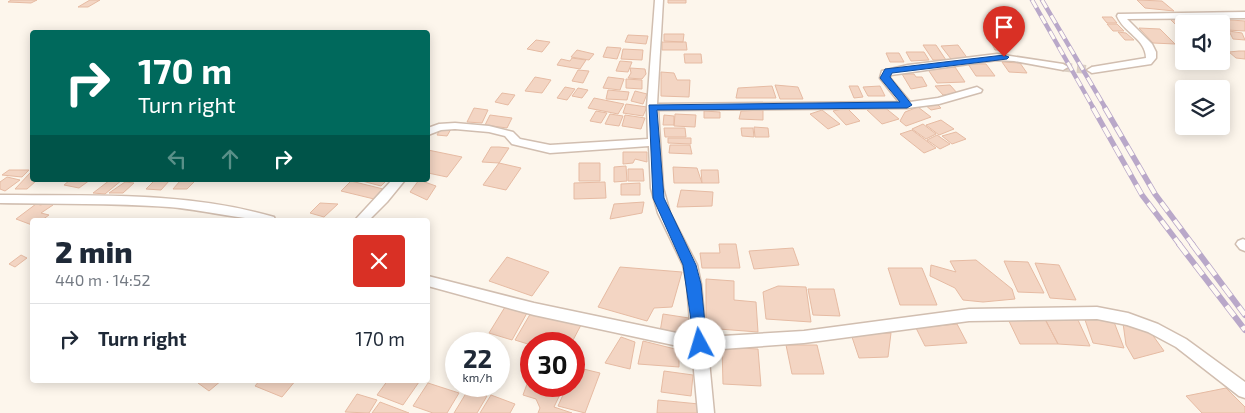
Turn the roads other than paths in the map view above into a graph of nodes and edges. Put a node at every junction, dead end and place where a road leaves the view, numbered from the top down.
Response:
1 (659, 0) edge
2 (1245, 16) edge
3 (1063, 67) tunnel mouth
4 (1092, 70) tunnel mouth
5 (977, 90) dead end
6 (907, 105) junction
7 (652, 107) junction
8 (430, 131) edge
9 (654, 142) junction
10 (397, 182) edge
11 (0, 199) edge
12 (262, 218) edge
13 (363, 218) edge
14 (430, 282) edge
15 (700, 344) junction
16 (1245, 391) edge
17 (706, 413) edge

1 - 7 street
2 - 4 street
3 - 6 street
5 - 6 street
6 - 7 street
7 - 9 street
8 - 9 street
9 - 15 street
10 - 13 street
11 - 12 street
14 - 15 street
15 - 16 street
15 - 17 street

